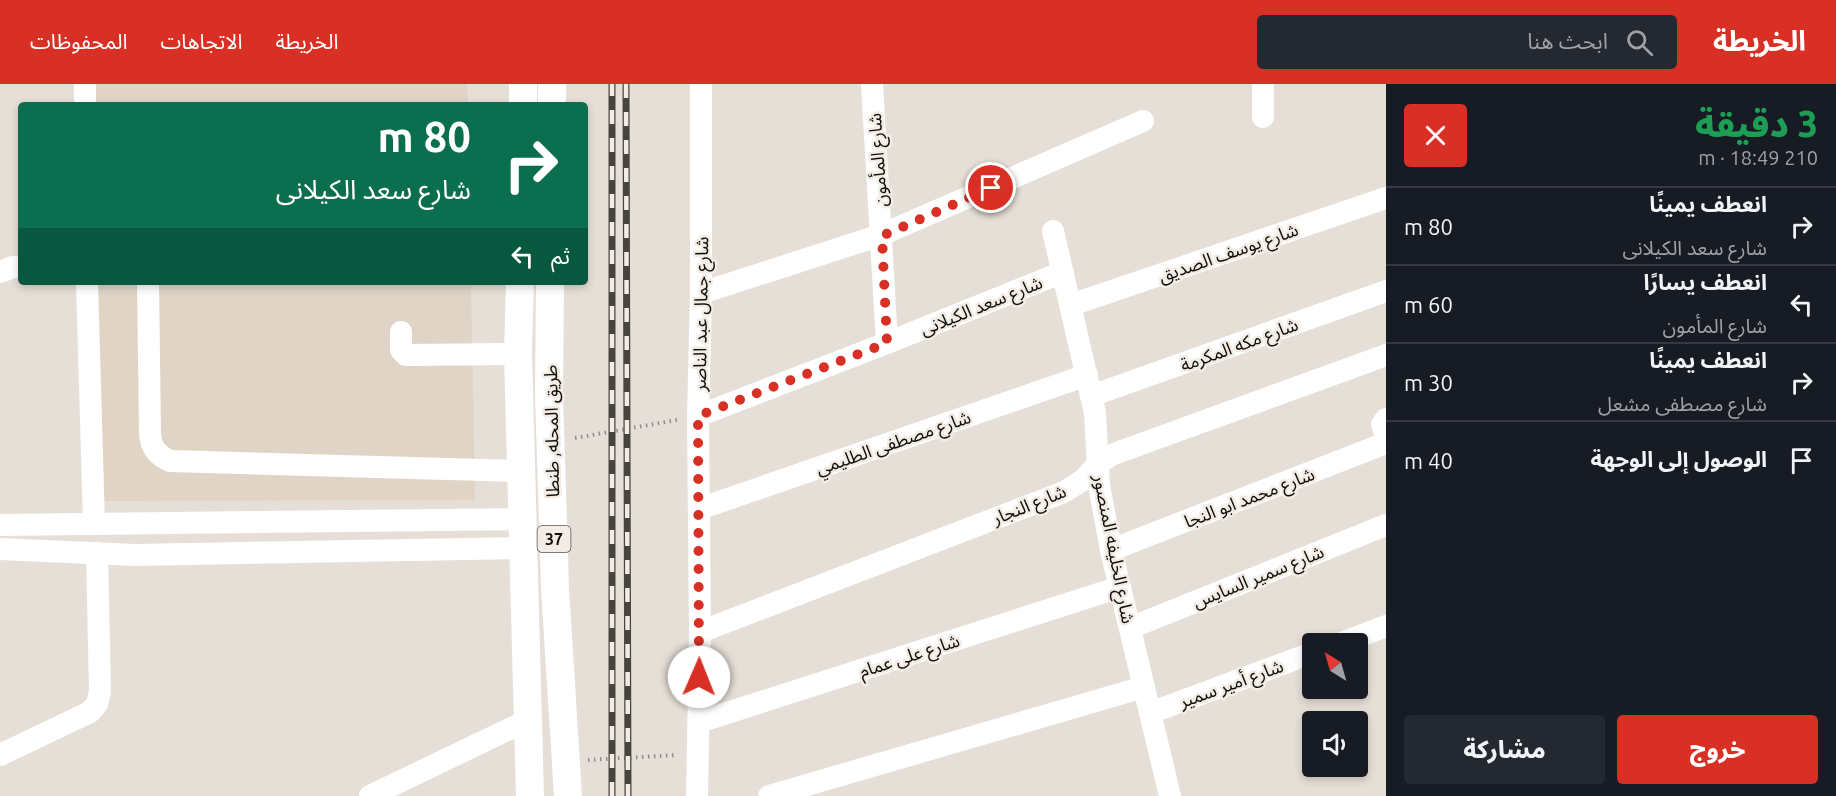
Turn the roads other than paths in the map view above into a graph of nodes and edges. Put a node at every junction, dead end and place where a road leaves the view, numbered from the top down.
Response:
1 (85, 84) edge
2 (523, 84) edge
3 (552, 84) edge
4 (701, 84) edge
5 (872, 84) edge
6 (1263, 84) edge
7 (85, 102) edge
8 (523, 102) edge
9 (552, 102) edge
10 (1263, 117) dead end
11 (1143, 121) dead end
12 (1386, 198) edge
13 (1053, 231) dead end
14 (882, 236) junction
15 (18, 267) edge
16 (0, 272) edge
17 (1063, 272) junction
18 (87, 285) edge
19 (148, 285) edge
20 (520, 285) edge
21 (550, 285) edge
22 (1386, 291) edge
23 (701, 294) junction
24 (1071, 305) junction
25 (401, 332) dead end
26 (887, 343) junction
27 (518, 354) junction
28 (1386, 355) edge
29 (1089, 386) junction
30 (698, 416) junction
31 (1386, 418) edge
32 (1386, 436) edge
33 (1386, 443) edge
34 (1099, 464) junction
35 (522, 471) junction
36 (699, 509) junction
37 (523, 519) junction
38 (94, 524) junction
39 (0, 525) edge
40 (1386, 525) edge
41 (524, 548) junction
42 (0, 549) edge
43 (1111, 550) junction
44 (97, 553) junction
45 (1120, 587) junction
46 (1386, 626) edge
47 (1130, 628) junction
48 (700, 632) junction
49 (1368, 633) edge
50 (1302, 657) edge
51 (1144, 687) junction
52 (1150, 713) junction
53 (528, 720) junction
54 (699, 722) junction
55 (0, 755) edge
56 (370, 796) edge
57 (530, 796) edge
58 (568, 796) edge
59 (697, 796) edge
60 (770, 796) edge
61 (1170, 796) edge

1 - 7 street
2 - 8 main road
3 - 9 main road
4 - 23 street, شارع جمال عبد الناصر
5 - 14 street, شارع المأمون
6 - 10 street
11 - 14 street
12 - 24 street, شارع يوسف الصديق
13 - 17 street, شارع الخليفه المنصور
14 - 23 street
14 - 26 street, شارع المأمون
15 - 16 street
17 - 24 street, شارع الخليفه المنصور
17 - 26 street, شارع سعد الكيلانى
18 - 38 street
19 - 35 street
20 - 27 main road, طريق المحله, طنطا / 37
21 - 58 main road, طريق المحله, طنطا / 37
22 - 29 street, شارع مكه المكرمة
23 - 30 street, شارع جمال عبد الناصر
24 - 29 street, شارع الخليفه المنصور
25 - 27 street
26 - 30 street, شارع سعد الكيلانى
27 - 35 main road, طريق المحله, طنطا / 37
28 - 34 street, شارع النجار
29 - 34 street, شارع الخليفه المنصور
29 - 36 street, شارع مصطفى الطليمي
30 - 36 street, شارع جمال عبد الناصر
31 - 32 street
33 - 43 street, شارع محمد ابو النجا
34 - 43 street, شارع الخليفه المنصور
34 - 48 street, شارع النجار
35 - 37 main road, طريق المحله, طنطا / 37
36 - 48 street, شارع جمال عبد الناصر
37 - 38 street
37 - 41 main road, طريق المحله, طنطا / 37
38 - 39 street
40 - 47 street, شارع سمير السايس
41 - 44 street
41 - 53 main road, طريق المحله, طنطا / 37
42 - 44 street
43 - 45 street, شارع الخليفه المنصور
44 - 55 street
45 - 47 street, شارع الخليفه المنصور
45 - 54 street, شارع على عمام
46 - 49 street
47 - 51 street, شارع الخليفه المنصور
48 - 54 street, شارع جمال عبد الناصر
50 - 52 street, شارع أمير سمير
51 - 52 street, شارع الخليفه المنصور
51 - 60 street
52 - 61 street, شارع الخليفه المنصور
53 - 56 street
53 - 57 main road, طريق المحله, طنطا / 37
54 - 59 street, شارع جمال عبد الناصر

